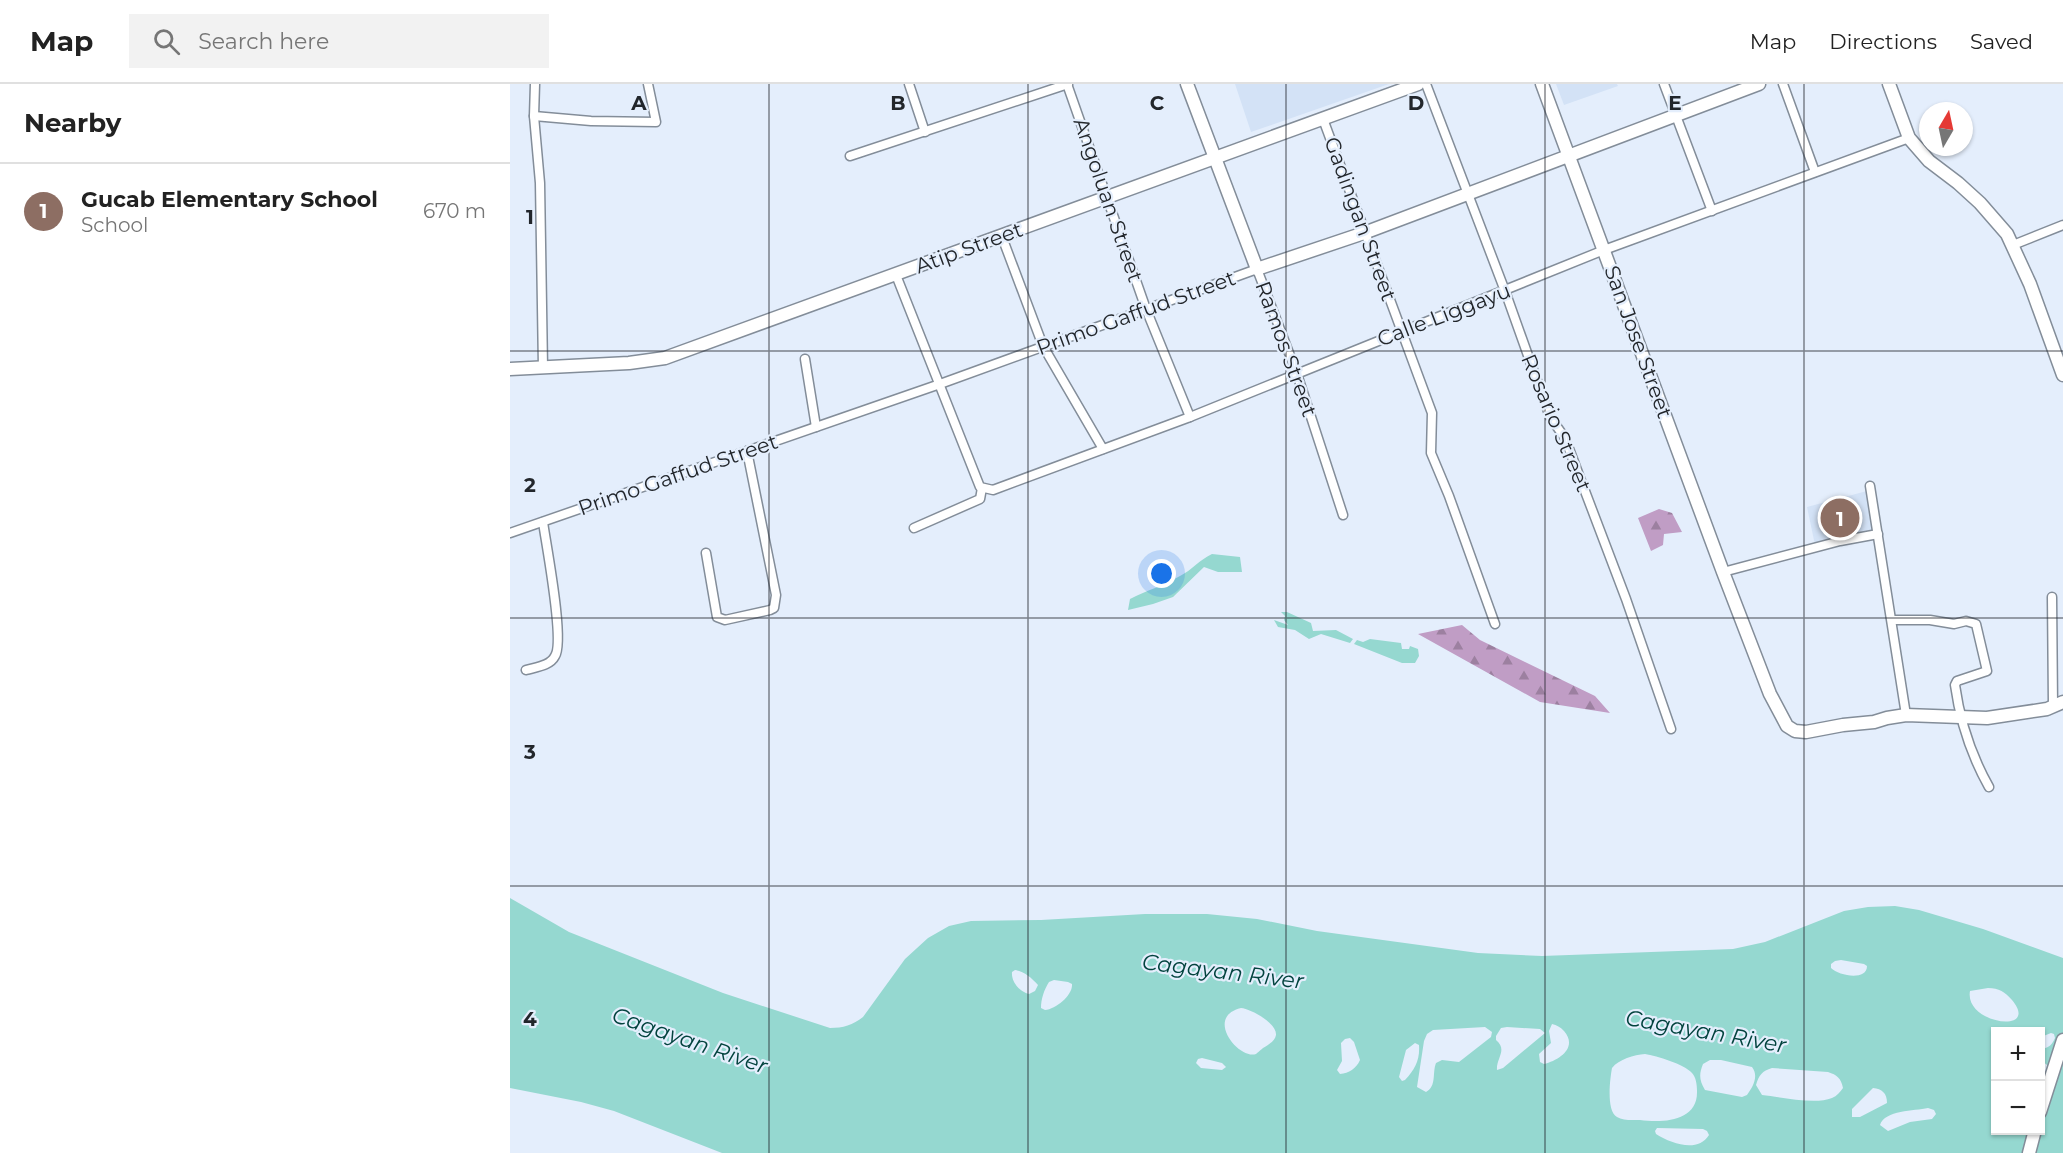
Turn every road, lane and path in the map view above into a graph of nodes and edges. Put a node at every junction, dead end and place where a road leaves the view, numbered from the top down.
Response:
1 (535, 84) edge
2 (648, 84) edge
3 (909, 84) edge
4 (1067, 84) edge
5 (1187, 84) edge
6 (1418, 84) edge
7 (1426, 84) edge
8 (1542, 84) edge
9 (1664, 84) edge
10 (1759, 84) edge
11 (1783, 84) edge
12 (1889, 84) edge
13 (1676, 115) junction
14 (534, 116) junction
15 (1323, 119) junction
16 (925, 132) junction
17 (1909, 138) junction
18 (1569, 154) junction
19 (850, 156) dead end
20 (1214, 159) junction
21 (1815, 172) junction
22 (1467, 194) junction
23 (1107, 198) junction
24 (1712, 211) junction
25 (2063, 225) edge
26 (1364, 233) junction
27 (1002, 237) junction
28 (2013, 245) junction
29 (1604, 250) junction
30 (1257, 269) junction
31 (896, 275) junction
32 (1505, 291) junction
33 (1146, 309) junction
34 (1401, 331) junction
35 (1043, 346) junction
36 (805, 359) dead end
37 (543, 368) junction
38 (510, 369) edge
39 (1297, 374) junction
40 (2063, 375) edge
41 (940, 384) junction
42 (1190, 417) junction
43 (816, 427) junction
44 (1103, 449) junction
45 (747, 451) junction
46 (1870, 486) dead end
47 (981, 488) junction
48 (1343, 515) dead end
49 (543, 522) junction
50 (914, 528) dead end
51 (510, 533) edge
52 (1878, 534) junction
53 (706, 553) dead end
54 (1722, 572) junction
55 (2052, 597) dead end
56 (1893, 620) junction
57 (1495, 624) dead end
58 (526, 670) dead end
59 (2058, 704) edge
60 (1906, 715) junction
61 (1961, 718) junction
62 (1671, 729) dead end
63 (1989, 787) dead end
64 (2063, 1040) edge
65 (2045, 1096) edge
66 (2034, 1135) edge
67 (2028, 1153) edge

1 - 14 street
2 - 14 street
3 - 16 street
4 - 16 street
4 - 23 street, Angoluan Street
5 - 20 main road, Ramos Street
6 - 15 main road, Atip Street
7 - 22 street, Rosario Street
8 - 18 main road, San Jose Street
9 - 13 street
10 - 13 main road, Primo Gaffud Street
11 - 21 street
12 - 17 main road
13 - 18 main road, Primo Gaffud Street
13 - 24 street
14 - 37 street
15 - 20 main road, Atip Street
15 - 26 street, Gadingan Street
16 - 19 street
17 - 21 street, Calle Liggayu
17 - 28 main road
18 - 22 main road, Primo Gaffud Street
18 - 29 main road, San Jose Street
20 - 23 main road, Atip Street
20 - 30 main road, Ramos Street
21 - 24 street, Calle Liggayu
22 - 26 main road, Primo Gaffud Street
22 - 32 street, Rosario Street
23 - 27 main road, Atip Street
23 - 33 street, Angoluan Street
24 - 29 street, Calle Liggayu
25 - 28 street
26 - 30 main road, Primo Gaffud Street
26 - 34 street, Gadingan Street
27 - 31 main road, Atip Street
27 - 35 street
28 - 40 main road
29 - 32 street, Calle Liggayu
29 - 54 main road, San Jose Street
30 - 33 street, Primo Gaffud Street
30 - 39 street, Ramos Street
31 - 37 main road, Atip Street
31 - 41 street
32 - 34 street, Calle Liggayu
32 - 62 street, Rosario Street
33 - 35 street, Primo Gaffud Street
33 - 42 street, Angoluan Street
34 - 39 street, Calle Liggayu
34 - 57 street, Gadingan Street
35 - 41 street, Primo Gaffud Street
35 - 44 street
36 - 43 street
37 - 38 main road, Atip Street
39 - 42 street, Calle Liggayu
39 - 48 street, Ramos Street
41 - 43 street, Primo Gaffud Street
41 - 47 street
42 - 44 street, Calle Liggayu
43 - 45 street, Primo Gaffud Street
44 - 47 street, Calle Liggayu
45 - 49 street, Primo Gaffud Street
45 - 53 street
46 - 52 street
47 - 50 street
49 - 51 street, Primo Gaffud Street
49 - 58 street
52 - 54 street
52 - 56 street
54 - 60 main road, San Jose Street
55 - 59 street
56 - 60 street
56 - 61 street
59 - 61 main road, San Jose Street
60 - 61 main road, San Jose Street
61 - 63 street
64 - 65 main road
66 - 67 main road

